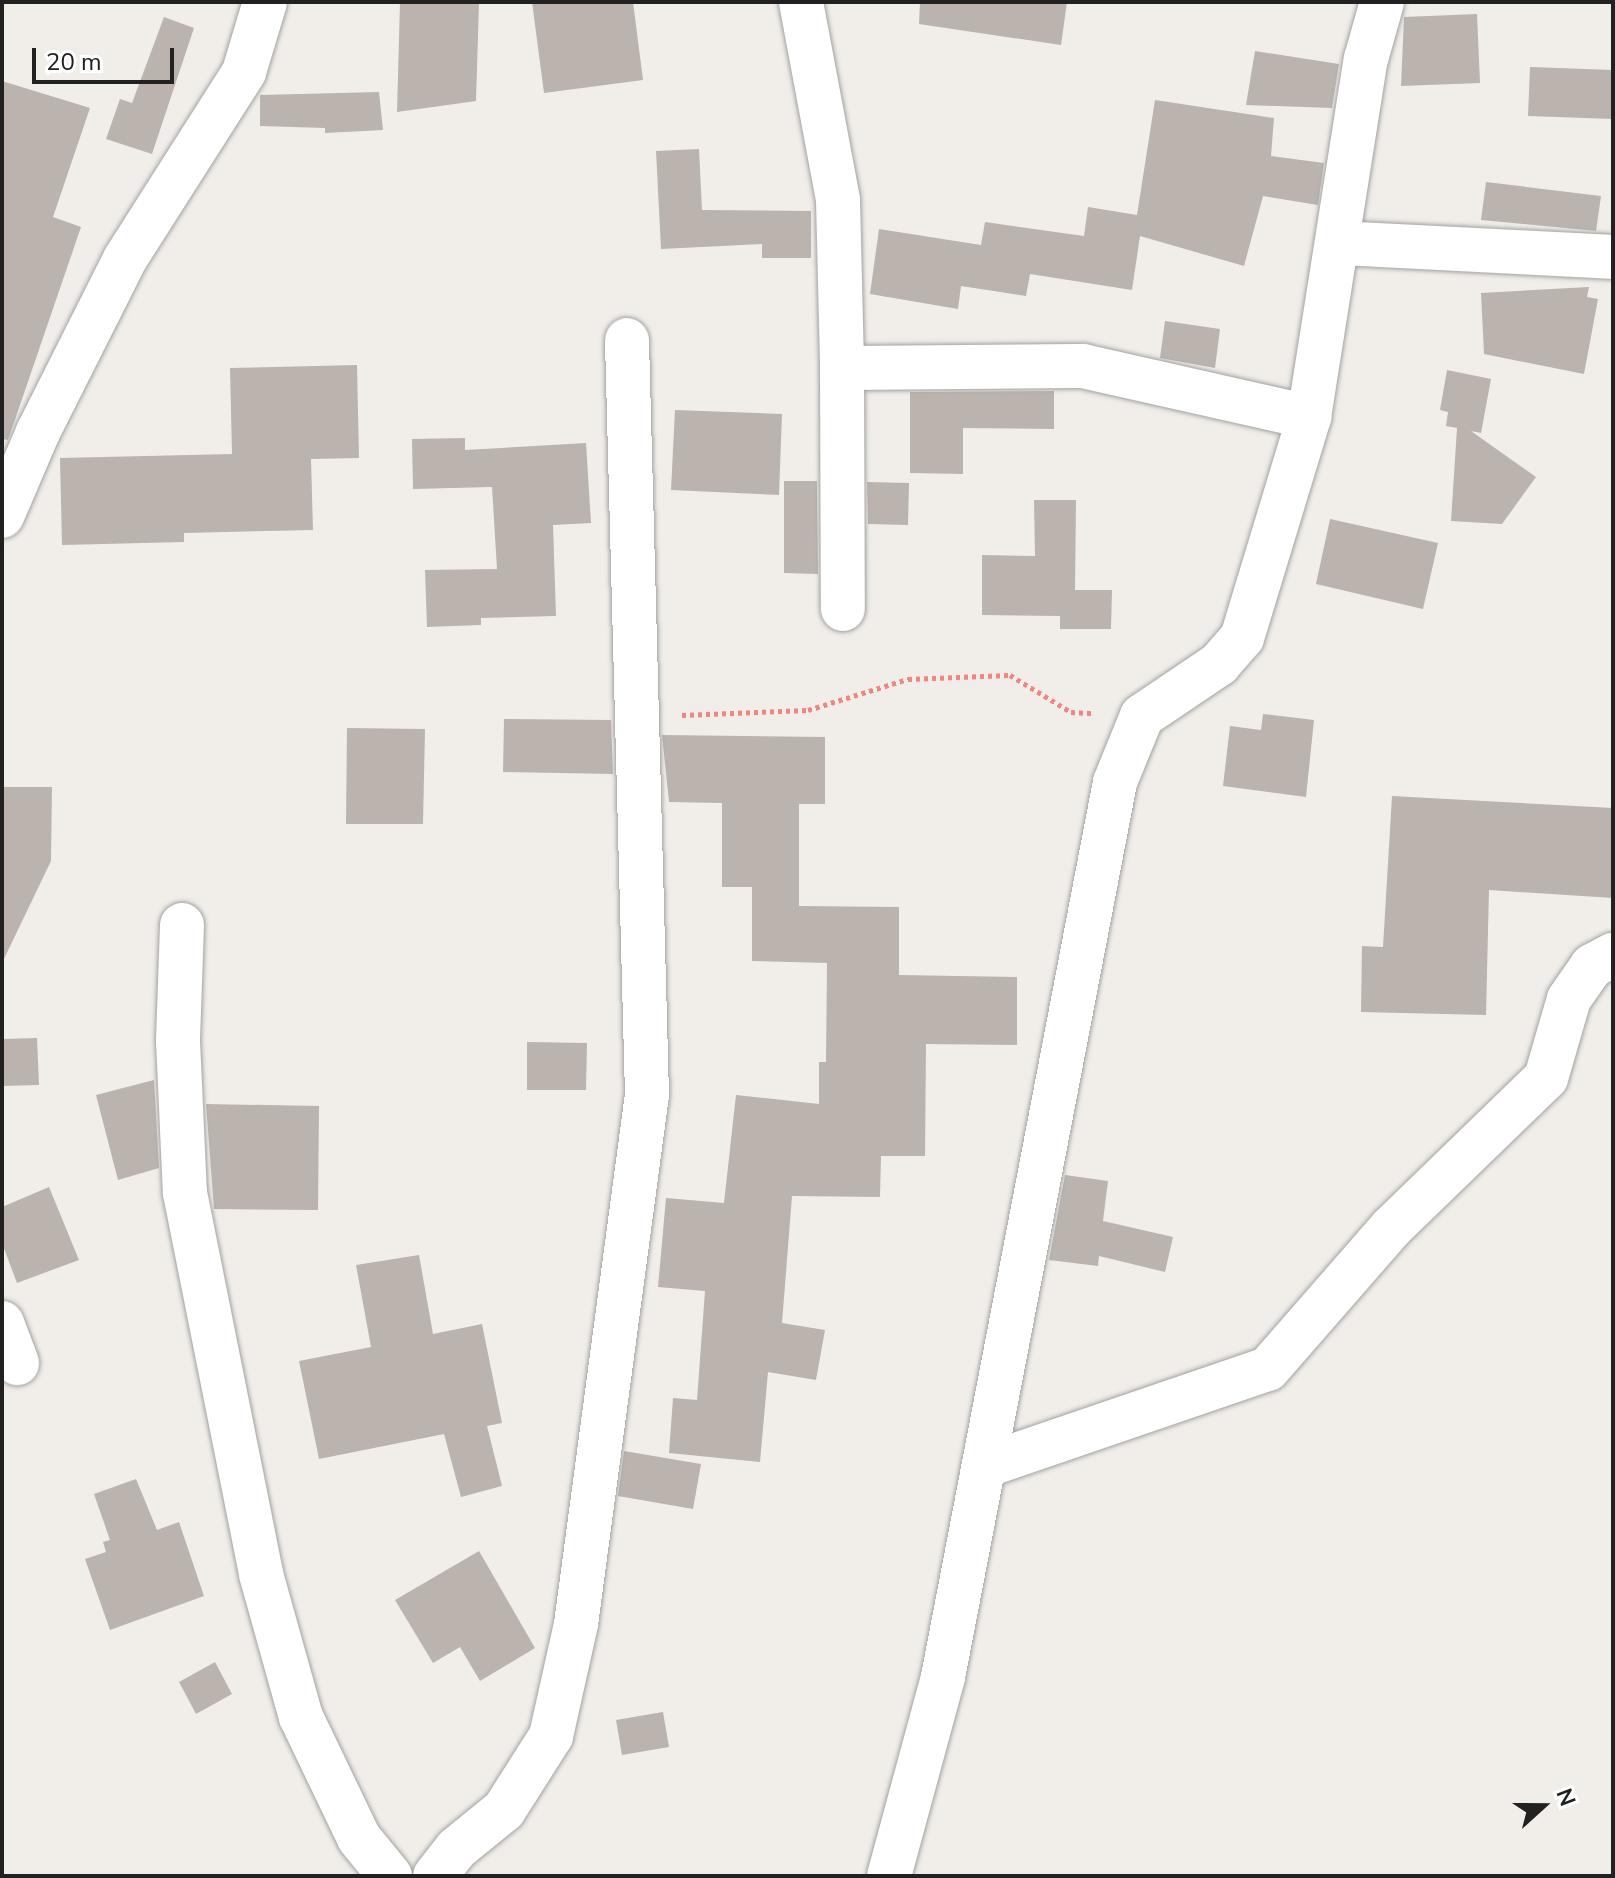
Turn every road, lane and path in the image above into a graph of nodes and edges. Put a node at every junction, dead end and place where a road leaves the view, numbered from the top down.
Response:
1 (265, 2) edge
2 (801, 2) edge
3 (1382, 2) edge
4 (1339, 243) junction
5 (1613, 257) edge
6 (627, 340) dead end
7 (842, 368) junction
8 (1309, 417) junction
9 (2, 516) edge
10 (843, 609) dead end
11 (1142, 716) junction
12 (639, 717) junction
13 (182, 925) dead end
14 (1613, 955) edge
15 (984, 1466) junction
16 (390, 1876) edge
17 (435, 1876) edge
18 (889, 1876) edge

1 - 9 street
2 - 7 street
3 - 4 street
4 - 5 street
4 - 8 street
6 - 12 street
7 - 8 street
7 - 10 street
8 - 11 street
11 - 12 path
11 - 15 street
12 - 17 street
13 - 16 street
14 - 15 street
15 - 18 street

